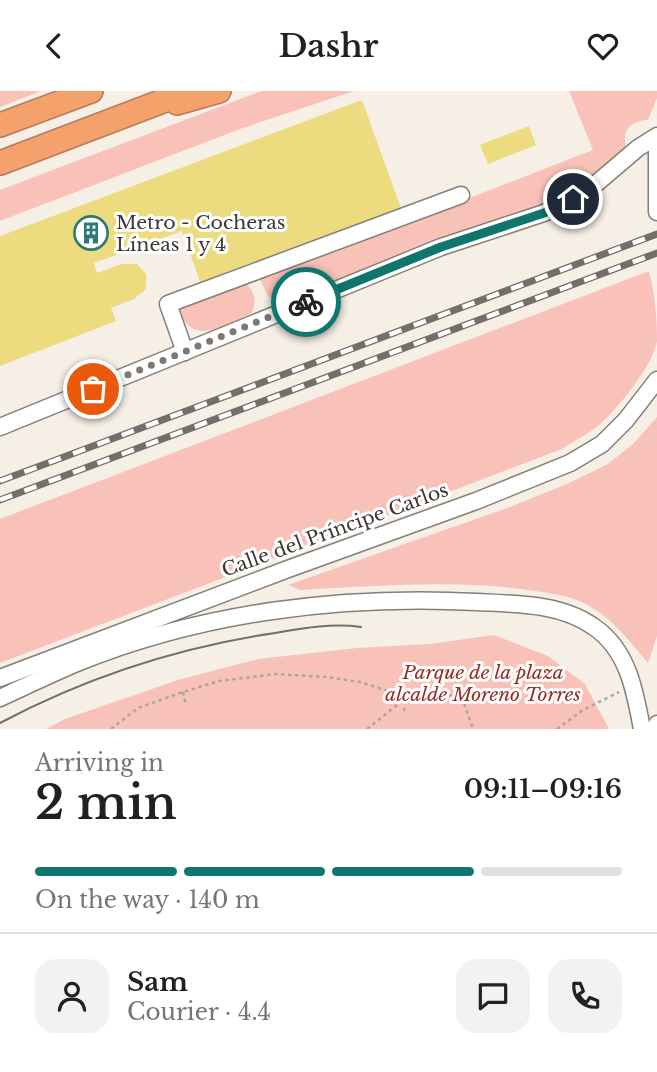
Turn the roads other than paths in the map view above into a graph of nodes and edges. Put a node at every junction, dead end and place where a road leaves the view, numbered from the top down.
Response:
1 (91, 91) edge
2 (190, 91) edge
3 (219, 91) edge
4 (0, 125) edge
5 (104, 125) junction
6 (657, 136) edge
7 (657, 147) edge
8 (0, 163) edge
9 (461, 195) dead end
10 (657, 212) edge
11 (185, 352) junction
12 (657, 380) edge
13 (0, 427) edge
14 (0, 678) edge
15 (0, 698) edge
16 (642, 729) edge

1 - 4 highway
2 - 5 highway
3 - 5 highway
5 - 8 highway
6 - 11 street
7 - 10 street
9 - 11 street
11 - 13 street
12 - 14 street, Calle del Príncipe Carlos
15 - 16 street

